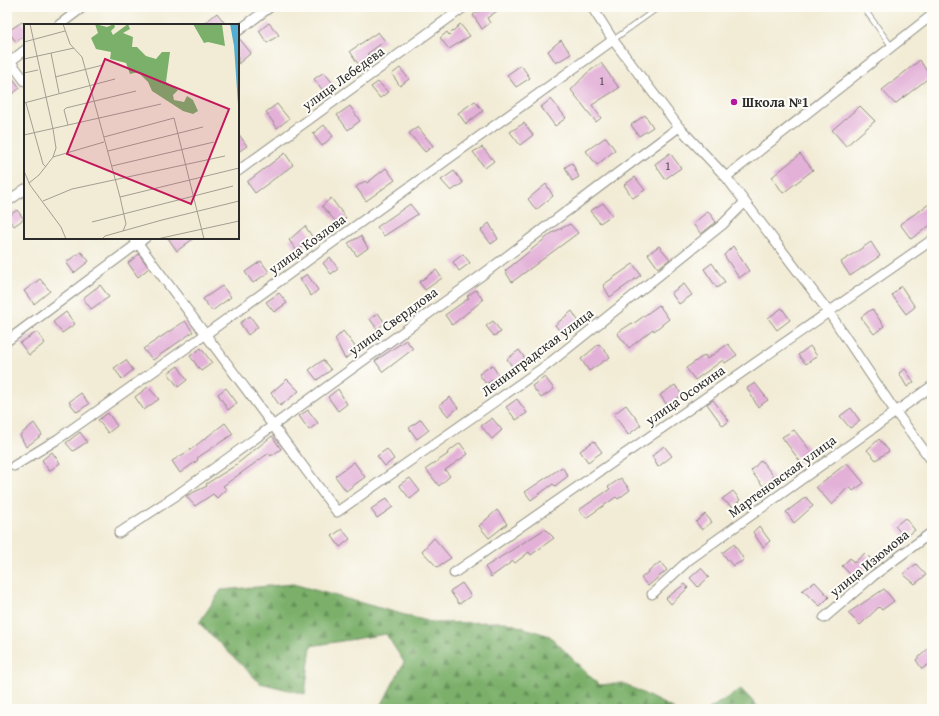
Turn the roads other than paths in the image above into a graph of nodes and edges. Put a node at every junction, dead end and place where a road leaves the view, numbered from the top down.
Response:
1 (84, 7) edge
2 (270, 7) edge
3 (464, 7) edge
4 (592, 7) edge
5 (659, 7) edge
6 (863, 7) edge
7 (932, 15) edge
8 (60, 24) edge
9 (239, 30) edge
10 (613, 40) junction
11 (892, 47) junction
12 (24, 51) edge
13 (8, 61) edge
14 (24, 80) edge
15 (679, 127) junction
16 (239, 170) edge
17 (726, 177) junction
18 (24, 190) edge
19 (7, 202) edge
20 (744, 202) junction
21 (139, 240) edge
22 (932, 240) edge
23 (828, 311) junction
24 (206, 334) junction
25 (7, 341) edge
26 (932, 386) edge
27 (895, 411) junction
28 (273, 425) junction
29 (932, 461) edge
30 (14, 466) dead end
31 (932, 532) edge
32 (119, 533) dead end
33 (454, 573) dead end
34 (652, 594) dead end
35 (824, 618) dead end

1 - 8 street
2 - 9 street
3 - 16 street, улица Лебедева
4 - 10 street
5 - 10 lane
6 - 11 lane
7 - 11 street
10 - 15 street
10 - 24 street, улица Козлова
11 - 17 street
12 - 13 street
13 - 14 street
15 - 17 street
15 - 28 street, улица Свердлова
17 - 20 street
18 - 19 street
20 - 23 street
20 - 28 street, Ленинградская улица
21 - 24 street
21 - 25 street
22 - 23 street, улица Осокина
23 - 27 street
23 - 33 street, улица Осокина
24 - 28 street
24 - 30 street, улица Козлова
26 - 27 street, Мартеновская улица
27 - 29 street
27 - 34 street, Мартеновская улица
28 - 32 street, улица Свердлова
31 - 35 street, улица Изюмова

